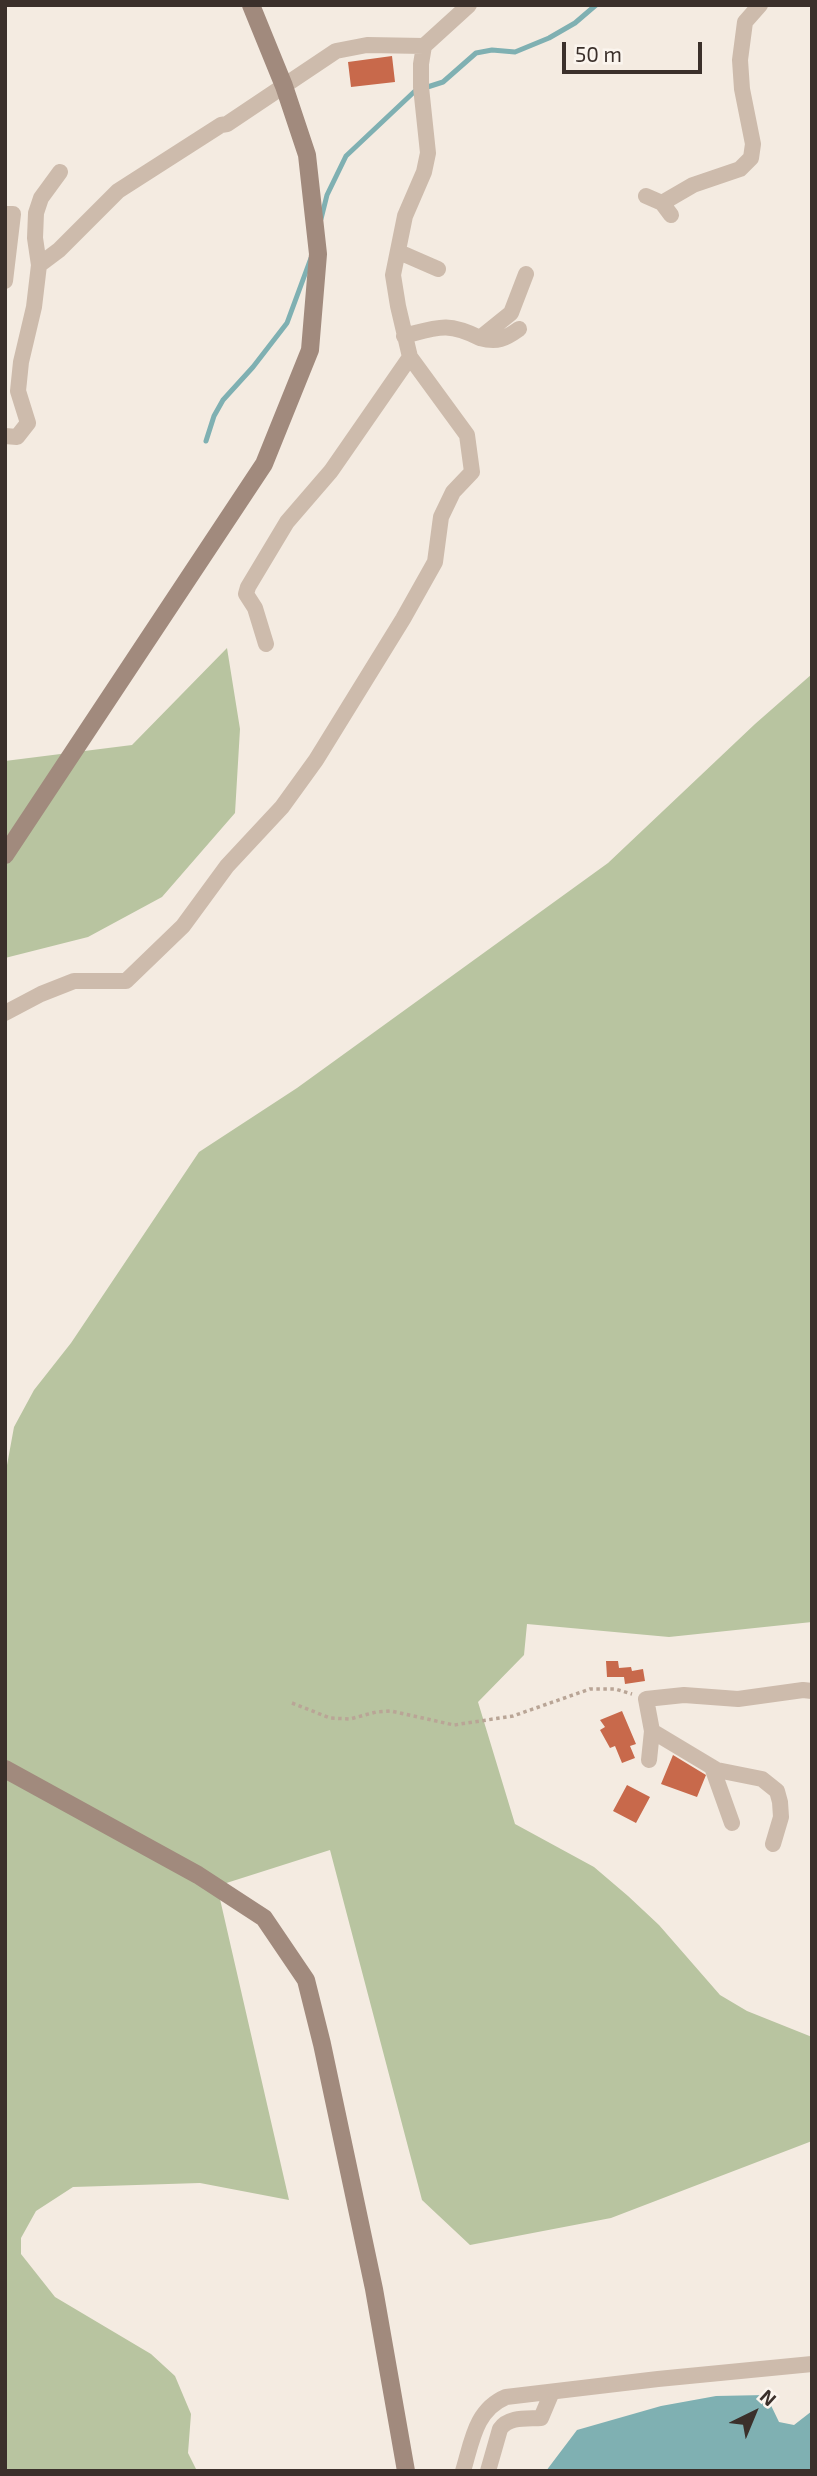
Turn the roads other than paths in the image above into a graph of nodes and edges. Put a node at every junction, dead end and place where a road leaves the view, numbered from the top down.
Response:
1 (251, 5) edge
2 (469, 5) edge
3 (760, 5) edge
4 (424, 46) junction
5 (284, 86) junction
6 (60, 172) dead end
7 (646, 195) dead end
8 (5, 214) edge
9 (399, 252) junction
10 (39, 265) junction
11 (438, 269) dead end
12 (526, 274) dead end
13 (5, 281) edge
14 (519, 329) dead end
15 (404, 336) junction
16 (480, 338) junction
17 (410, 357) junction
18 (5, 436) edge
19 (266, 644) dead end
20 (5, 855) edge
21 (5, 1013) edge
22 (812, 1691) edge
23 (652, 1731) junction
24 (649, 1760) dead end
25 (712, 1767) junction
26 (5, 1769) edge
27 (732, 1823) dead end
28 (773, 1844) dead end
29 (812, 2364) edge
30 (552, 2392) junction
31 (406, 2471) edge
32 (463, 2471) edge
33 (488, 2471) edge

1 - 5 street
2 - 4 street
3 - 7 street
4 - 5 street
4 - 9 street
5 - 10 street
5 - 20 street
6 - 10 street
8 - 13 street
9 - 11 street
9 - 15 street
10 - 18 street
12 - 16 street
14 - 16 street
15 - 16 street
15 - 17 street
17 - 19 street
17 - 21 street
22 - 23 street
23 - 24 street
23 - 25 street
25 - 27 street
25 - 28 street
26 - 31 street
29 - 30 street
30 - 32 street
30 - 33 street

